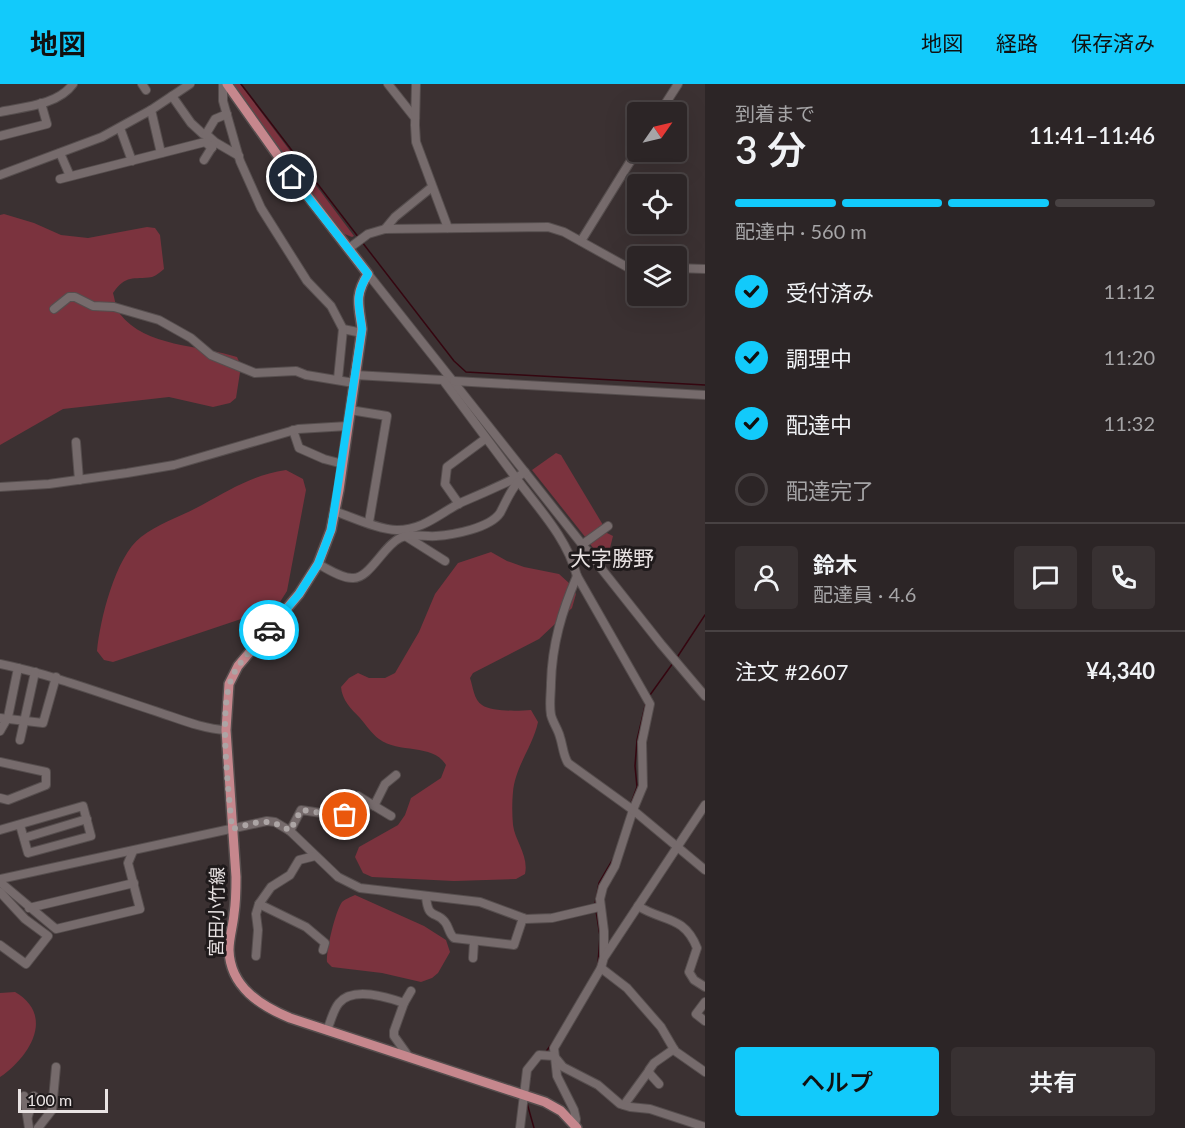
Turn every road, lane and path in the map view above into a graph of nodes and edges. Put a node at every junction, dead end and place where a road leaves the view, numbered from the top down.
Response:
1 (73, 84) edge
2 (190, 84) edge
3 (225, 84) edge
4 (388, 84) edge
5 (416, 84) edge
6 (678, 84) edge
7 (172, 96) junction
8 (666, 102) edge
9 (41, 103) junction
10 (151, 110) junction
11 (0, 112) edge
12 (227, 114) junction
13 (415, 118) junction
14 (120, 128) junction
15 (206, 134) junction
16 (0, 136) edge
17 (214, 145) junction
18 (60, 153) junction
19 (161, 153) junction
20 (239, 156) junction
21 (204, 160) dead end
22 (132, 161) junction
23 (630, 162) edge
24 (0, 175) edge
25 (70, 176) junction
26 (60, 179) dead end
27 (432, 187) junction
28 (448, 228) junction
29 (385, 229) junction
30 (581, 241) junction
31 (348, 249) junction
32 (627, 267) edge
33 (687, 268) edge
34 (705, 269) edge
35 (368, 274) junction
36 (54, 309) dead end
37 (344, 329) junction
38 (362, 333) junction
39 (338, 379) junction
40 (355, 379) junction
41 (454, 381) junction
42 (705, 395) edge
43 (350, 410) junction
44 (348, 426) junction
45 (293, 430) junction
46 (485, 439) junction
47 (76, 442) dead end
48 (342, 464) junction
49 (525, 472) junction
50 (79, 480) junction
51 (517, 480) junction
52 (0, 487) edge
53 (459, 504) junction
54 (334, 512) junction
55 (369, 522) junction
56 (606, 527) dead end
57 (399, 530) junction
58 (406, 536) junction
59 (584, 544) junction
60 (445, 561) dead end
61 (318, 564) junction
62 (577, 576) junction
63 (0, 664) edge
64 (18, 668) junction
65 (35, 672) junction
66 (56, 677) junction
67 (705, 696) edge
68 (4, 718) edge
69 (25, 720) junction
70 (226, 730) junction
71 (0, 731) edge
72 (20, 740) dead end
73 (0, 762) edge
74 (396, 775) dead end
75 (0, 798) edge
76 (705, 805) edge
77 (374, 806) junction
78 (633, 810) junction
79 (391, 816) dead end
80 (87, 819) junction
81 (20, 825) junction
82 (232, 829) junction
83 (0, 830) edge
84 (290, 831) junction
85 (24, 838) junction
86 (676, 847) junction
87 (133, 851) junction
88 (315, 856) junction
89 (705, 870) edge
90 (0, 880) edge
91 (134, 883) junction
92 (0, 892) edge
93 (426, 896) junction
94 (259, 904) junction
95 (638, 906) junction
96 (600, 907) junction
97 (29, 908) junction
98 (523, 918) junction
99 (474, 942) junction
100 (0, 945) edge
101 (323, 950) dead end
102 (256, 956) dead end
103 (604, 957) junction
104 (473, 958) dead end
105 (601, 969) junction
106 (705, 987) edge
107 (411, 991) dead end
108 (705, 1002) edge
109 (404, 1003) junction
110 (705, 1021) edge
111 (327, 1030) junction
112 (674, 1049) junction
113 (554, 1056) junction
114 (409, 1057) junction
115 (56, 1068) dead end
116 (648, 1072) junction
117 (705, 1072) edge
118 (659, 1084) dead end
119 (523, 1095) junction
120 (24, 1096) dead end
121 (34, 1096) dead end
122 (624, 1105) junction
123 (27, 1117) junction
124 (576, 1127) edge
125 (704, 1127) edge
126 (29, 1128) edge
127 (38, 1128) edge
128 (520, 1128) edge

1 - 9 street
2 - 7 street
3 - 12 street
3 - 31 main road
4 - 13 street
5 - 13 street
6 - 8 street
7 - 10 street
7 - 15 street
9 - 11 street
9 - 16 street
10 - 14 street
10 - 19 street
12 - 15 street
12 - 20 street
13 - 27 street
14 - 18 street
14 - 22 street
15 - 17 street
17 - 19 street
17 - 20 street
17 - 21 street
18 - 24 street
18 - 25 street
19 - 22 street
20 - 37 street
22 - 25 street
23 - 30 street
25 - 26 street
27 - 28 street
27 - 29 street
28 - 29 street
28 - 30 street
29 - 31 street
30 - 32 street
31 - 35 main road
33 - 34 street
35 - 38 main road, 宮田小竹線
35 - 41 street
36 - 39 street
37 - 38 street
37 - 39 street
38 - 40 main road, 宮田小竹線
39 - 40 street
40 - 43 main road, 宮田小竹線
40 - 46 street
41 - 42 street
41 - 49 street
43 - 44 main road, 宮田小竹線
43 - 55 street
44 - 45 street
44 - 48 main road, 宮田小竹線
45 - 48 street
45 - 50 street
46 - 51 street
46 - 53 street
47 - 50 street
48 - 54 main road, 宮田小竹線
49 - 51 street
49 - 59 street
50 - 52 street
51 - 53 street
51 - 58 street
51 - 62 street
53 - 57 street
54 - 55 street
54 - 61 main road, 宮田小竹線
55 - 57 street
56 - 59 street
57 - 58 street
58 - 60 street
58 - 61 street
59 - 67 street
61 - 70 main road, 宮田小竹線
62 - 78 street
62 - 78 street
63 - 64 street
64 - 65 street
64 - 68 street
65 - 66 street
65 - 69 street
66 - 69 street
66 - 70 street
68 - 69 street
68 - 71 street
69 - 72 street
70 - 82 main road, 宮田小竹線
73 - 75 street
74 - 77 street
76 - 86 street
77 - 79 street
77 - 84 street
78 - 86 street
78 - 96 street
80 - 81 street
80 - 85 street
80 - 85 street
81 - 83 street
81 - 85 street
82 - 84 street
82 - 87 street
82 - 111 main road, 宮田小竹線
84 - 88 street
86 - 89 street
86 - 95 street
87 - 90 street
87 - 91 street
88 - 93 street
88 - 94 street
90 - 97 street
91 - 97 street
91 - 97 street
92 - 100 street
93 - 98 street
93 - 99 street
94 - 101 street
94 - 102 street
95 - 103 street
95 - 106 street
96 - 98 street
96 - 103 street
98 - 99 street
99 - 104 street
103 - 105 street
105 - 112 street
105 - 113 street
107 - 109 street
108 - 110 street
109 - 111 street
109 - 114 street
111 - 114 main road, 宮田小竹線
112 - 116 street
112 - 117 street
113 - 119 street
113 - 122 street
113 - 124 street
114 - 119 main road, 宮田小竹線
115 - 127 street
116 - 118 street
116 - 122 street
119 - 124 main road, 宮田小竹線
119 - 128 street
120 - 123 street
121 - 123 street
122 - 125 street
123 - 126 street

